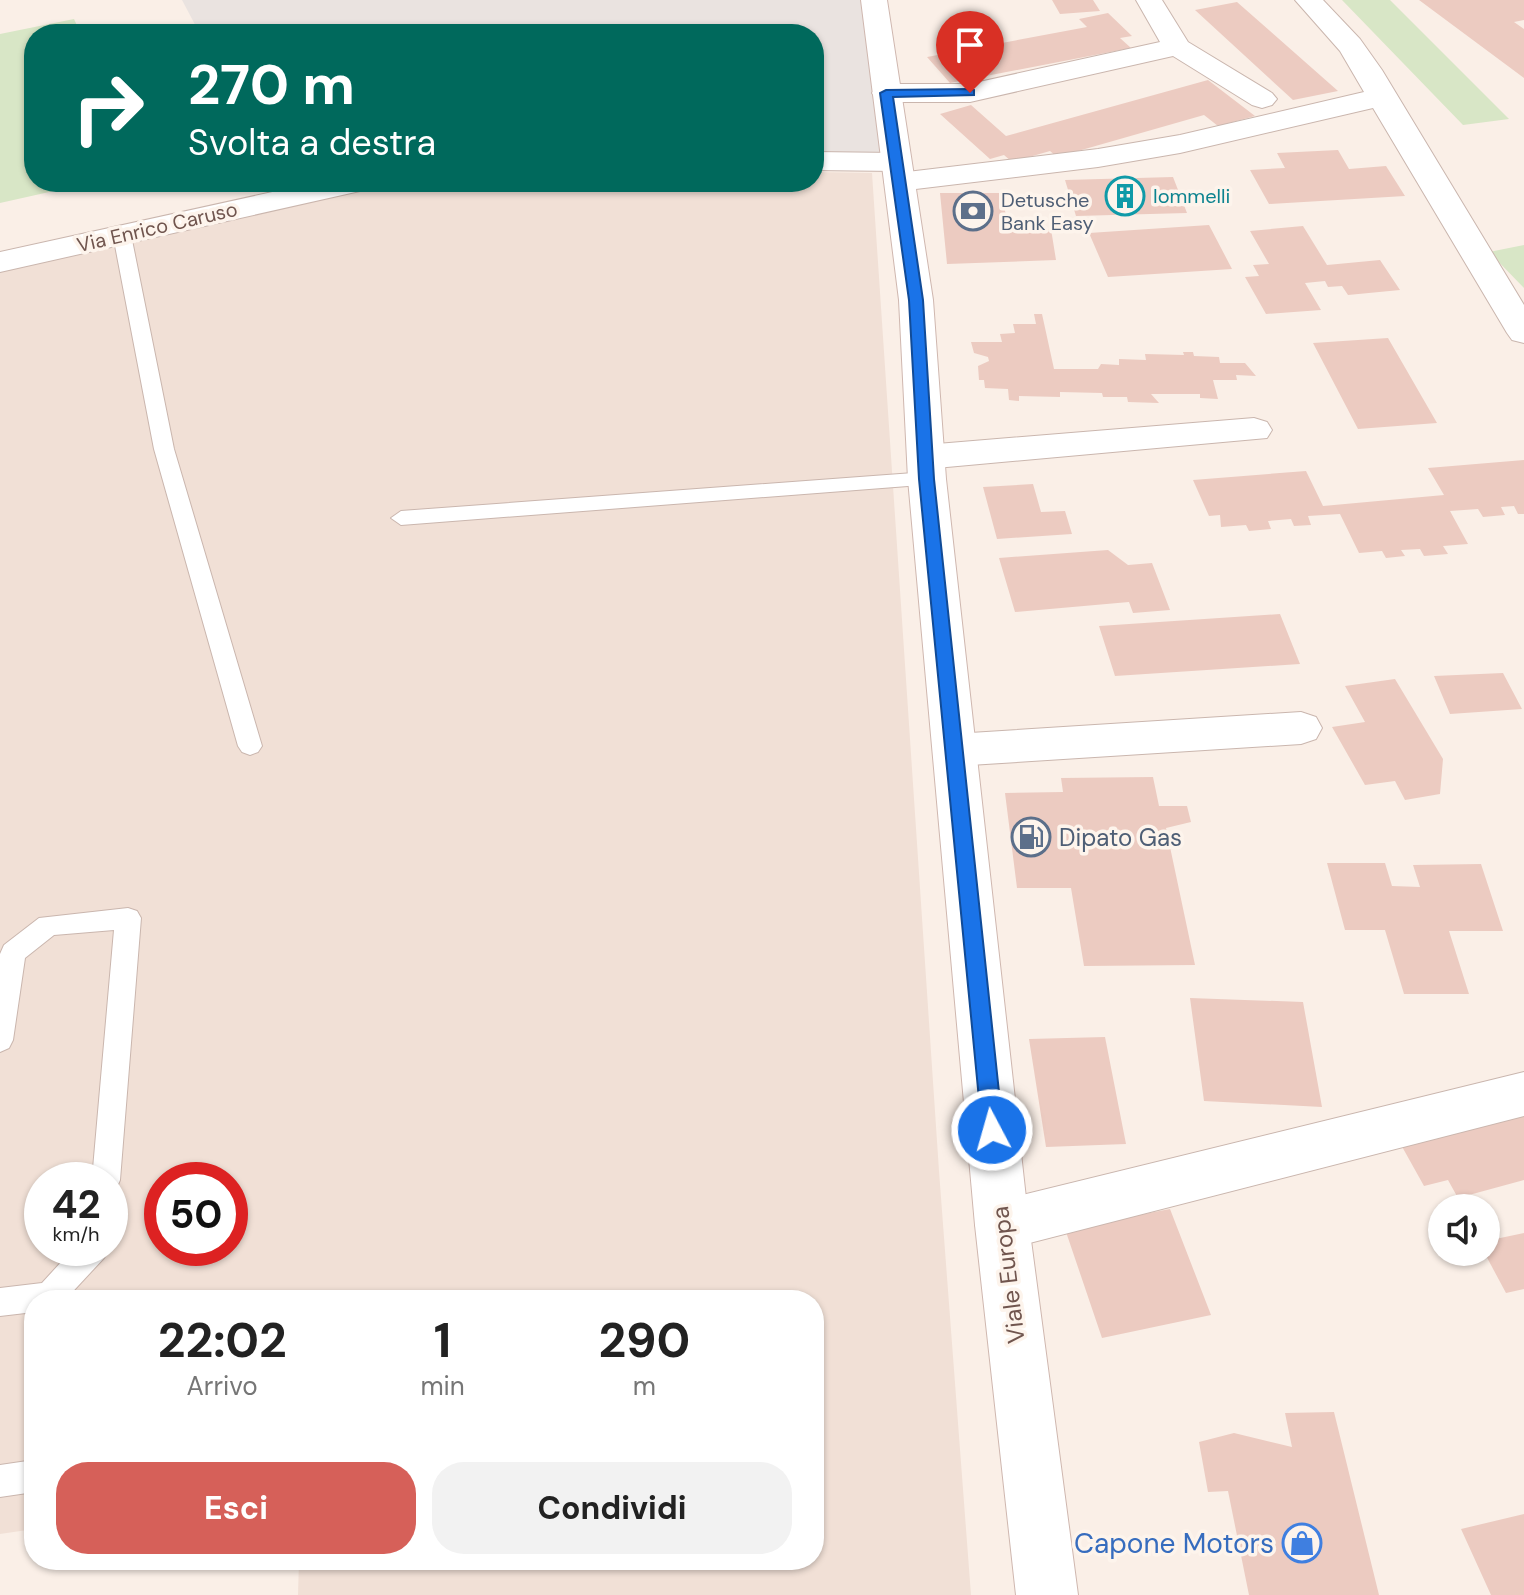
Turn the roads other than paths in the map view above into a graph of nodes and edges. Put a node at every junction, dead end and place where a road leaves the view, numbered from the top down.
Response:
1 (874, 0) edge
2 (1149, 0) edge
3 (1308, 0) edge
4 (1177, 47) junction
5 (886, 93) junction
6 (1381, 97) junction
7 (1262, 99) dead end
8 (824, 162) edge
9 (897, 172) junction
10 (315, 192) edge
11 (122, 235) junction
12 (0, 262) edge
13 (1524, 333) edge
14 (1254, 430) dead end
15 (926, 468) junction
16 (401, 518) dead end
17 (1301, 728) dead end
18 (250, 746) dead end
19 (954, 750) junction
20 (0, 1040) edge
21 (1524, 1094) edge
22 (108, 1162) edge
23 (1002, 1225) junction
24 (77, 1266) edge
25 (55, 1290) edge
26 (24, 1299) edge
27 (0, 1302) edge
28 (24, 1477) edge
29 (0, 1481) edge
30 (1047, 1595) edge

1 - 5 street, Viale Europa
2 - 4 street
3 - 6 street
4 - 5 street
4 - 7 street
5 - 9 street, Viale Europa
6 - 9 street
6 - 13 street
8 - 9 street
9 - 15 street, Viale Europa
10 - 11 street, Via Enrico Caruso
11 - 12 street, Via Enrico Caruso
11 - 18 lane
14 - 15 street
15 - 16 lane
15 - 19 street, Viale Europa
17 - 19 street
19 - 23 street, Viale Europa
20 - 22 lane
21 - 23 street
23 - 30 street, Viale Europa
24 - 25 lane
26 - 27 lane
28 - 29 lane

